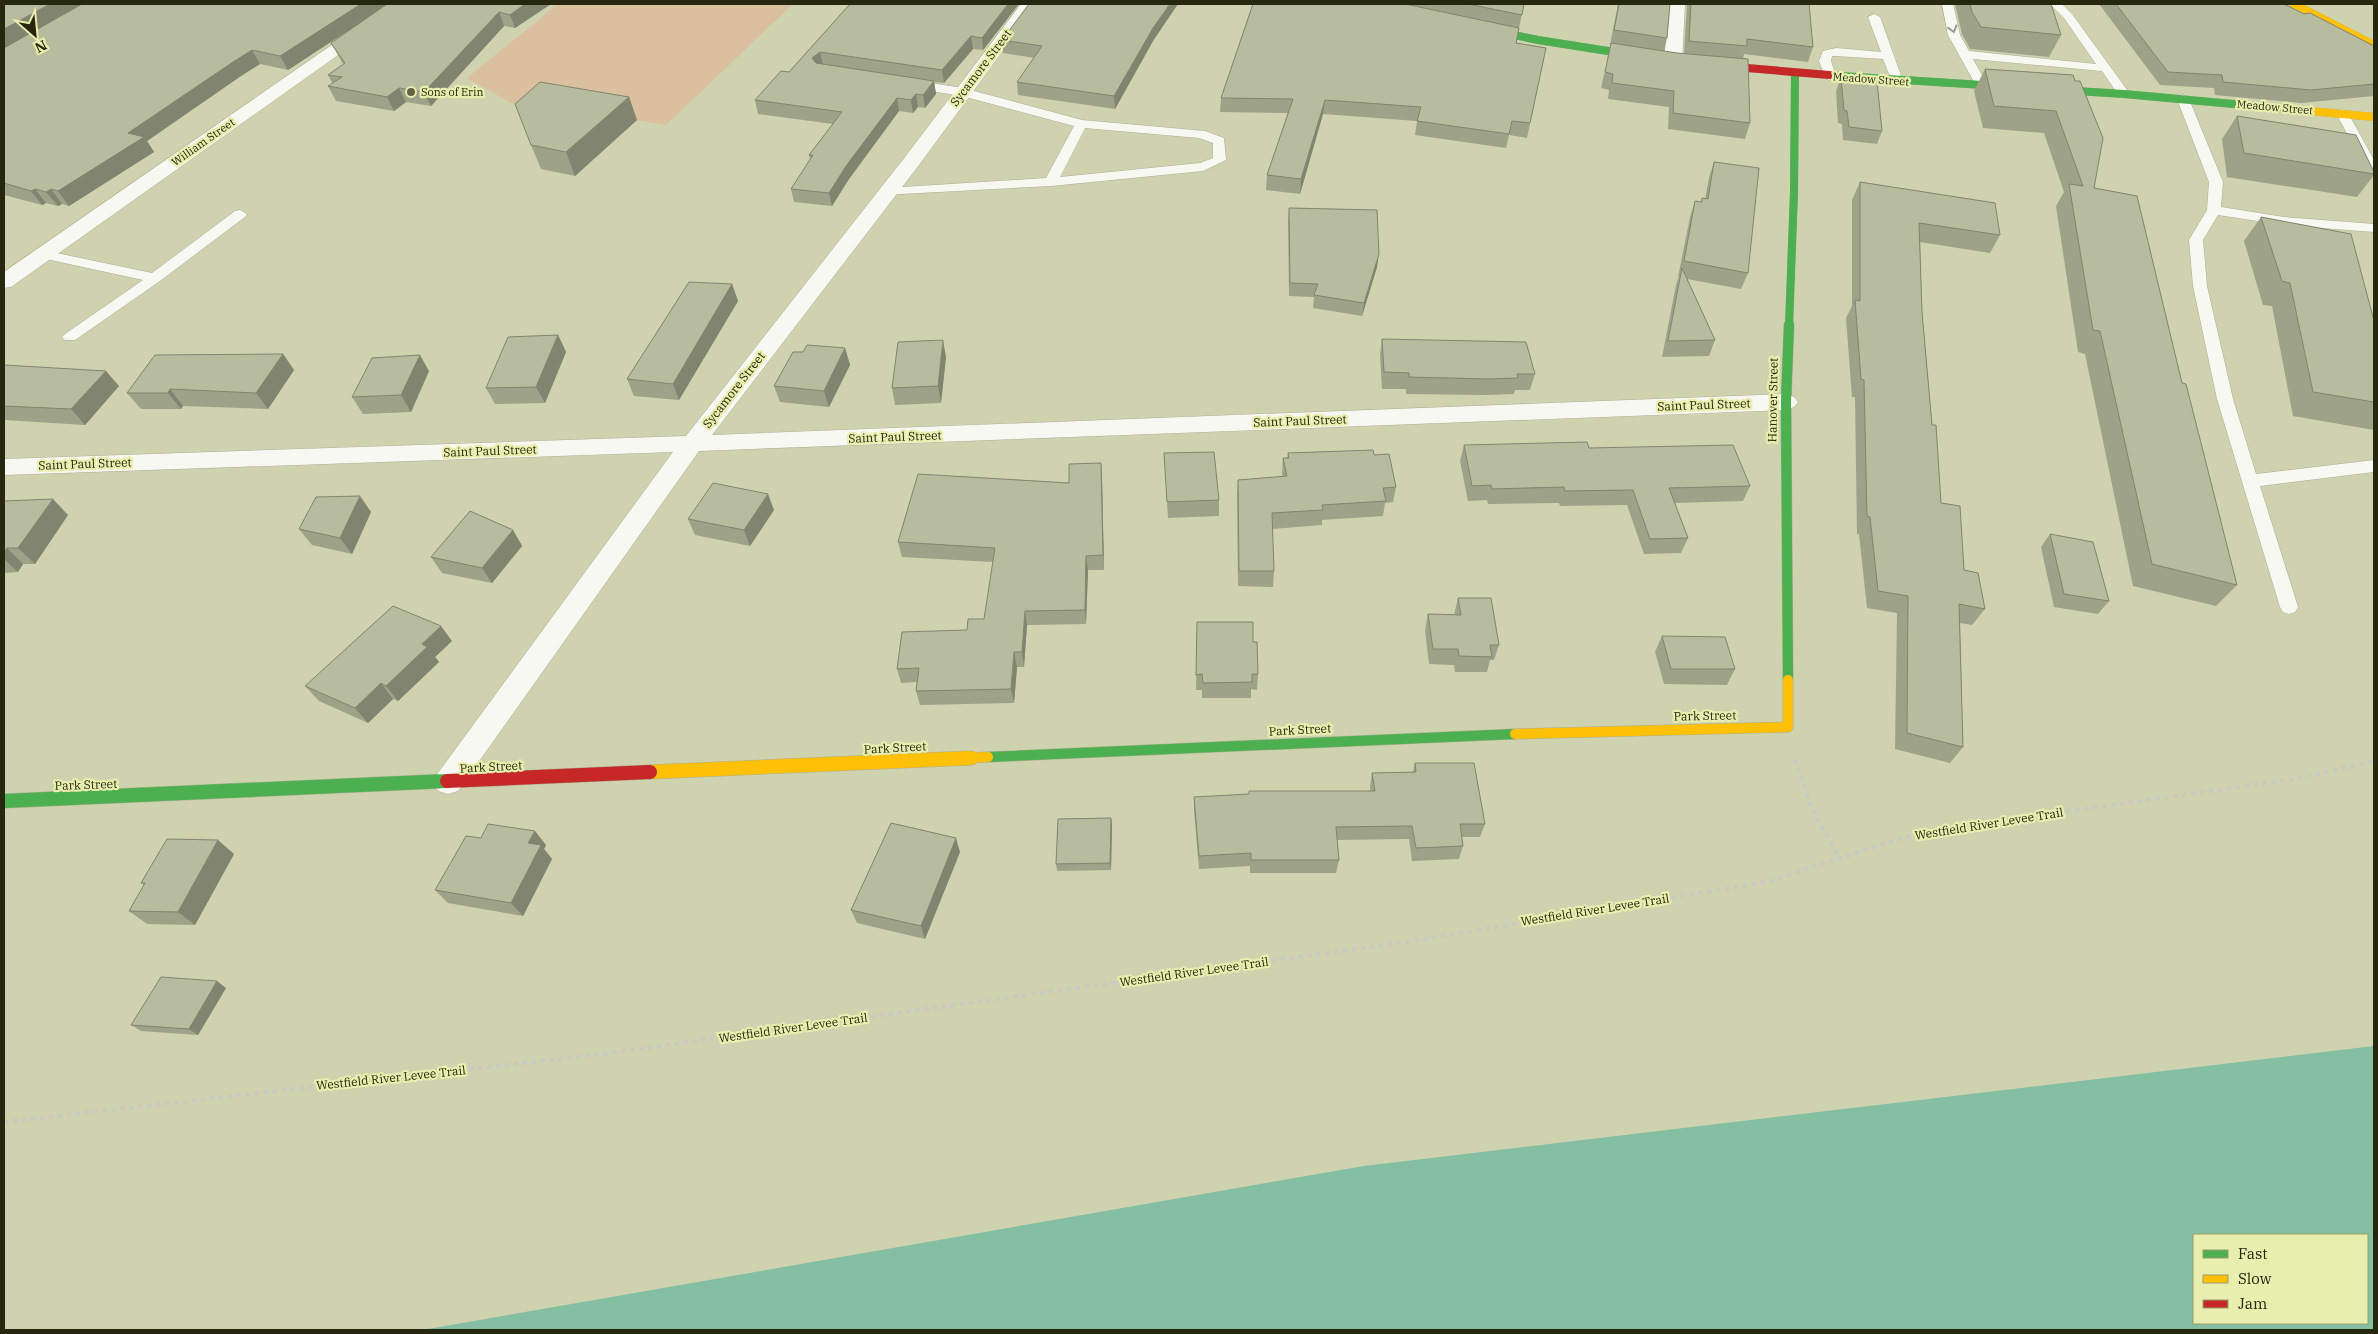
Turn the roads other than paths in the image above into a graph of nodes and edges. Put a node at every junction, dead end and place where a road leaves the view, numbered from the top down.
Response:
1 (402, 4) edge
2 (1029, 4) edge
3 (1677, 4) edge
4 (1947, 4) edge
5 (2056, 4) edge
6 (2294, 4) edge
7 (1874, 17) dead end
8 (1470, 26) edge
9 (2374, 45) edge
10 (1963, 54) junction
11 (1889, 56) junction
12 (1668, 61) joint
13 (1701, 64) edge
14 (2105, 68) junction
15 (1794, 74) junction
16 (1830, 76) junction
17 (1897, 81) junction
18 (898, 82) edge
19 (1982, 86) junction
20 (963, 92) junction
21 (2124, 94) junction
22 (2183, 99) junction
23 (2342, 114) junction
24 (2374, 117) edge
25 (1081, 124) junction
26 (2374, 171) edge
27 (1051, 182) junction
28 (887, 192) junction
29 (2214, 210) junction
30 (240, 214) dead end
31 (2374, 228) edge
32 (42, 254) junction
33 (155, 278) junction
34 (4, 282) edge
35 (70, 337) dead end
36 (1786, 402) junction
37 (692, 444) junction
38 (2374, 466) edge
39 (4, 467) edge
40 (2250, 481) junction
41 (2288, 607) dead end
42 (1788, 727) joint
43 (448, 782) junction
44 (4, 802) edge

1 - 32 street, William Street
2 - 20 street, Sycamore Street
3 - 12 street
4 -> 10 lane
5 - 14 lane
6 - 9 street
7 - 11 lane
8 - 12 street
10 - 14 lane
10 - 19 lane
11 - 16 lane
11 - 17 lane
13 - 15 street, Meadow Street
14 - 21 lane
15 - 16 street, Meadow Street
15 - 36 street, Hanover Street
16 - 17 street, Meadow Street
17 - 19 street, Meadow Street
18 - 20 lane
19 - 21 street, Meadow Street
20 - 25 lane
20 - 28 street, Sycamore Street
21 - 22 street, Meadow Street
22 - 23 street, Meadow Street
22 - 29 lane
23 - 24 street, Meadow Street
23 - 26 lane
25 - 27 lane
25 - 27 lane
27 - 28 lane
28 - 37 street, Sycamore Street
29 - 31 lane
29 - 40 lane
30 - 33 lane
32 - 33 lane
32 - 34 street, William Street
33 - 35 lane
36 - 37 street, Saint Paul Street
36 - 42 street, Hanover Street
37 - 39 street, Saint Paul Street
37 - 43 street, Sycamore Street
38 - 40 lane
40 - 41 lane
42 - 43 street, Park Street
43 - 44 street, Park Street

